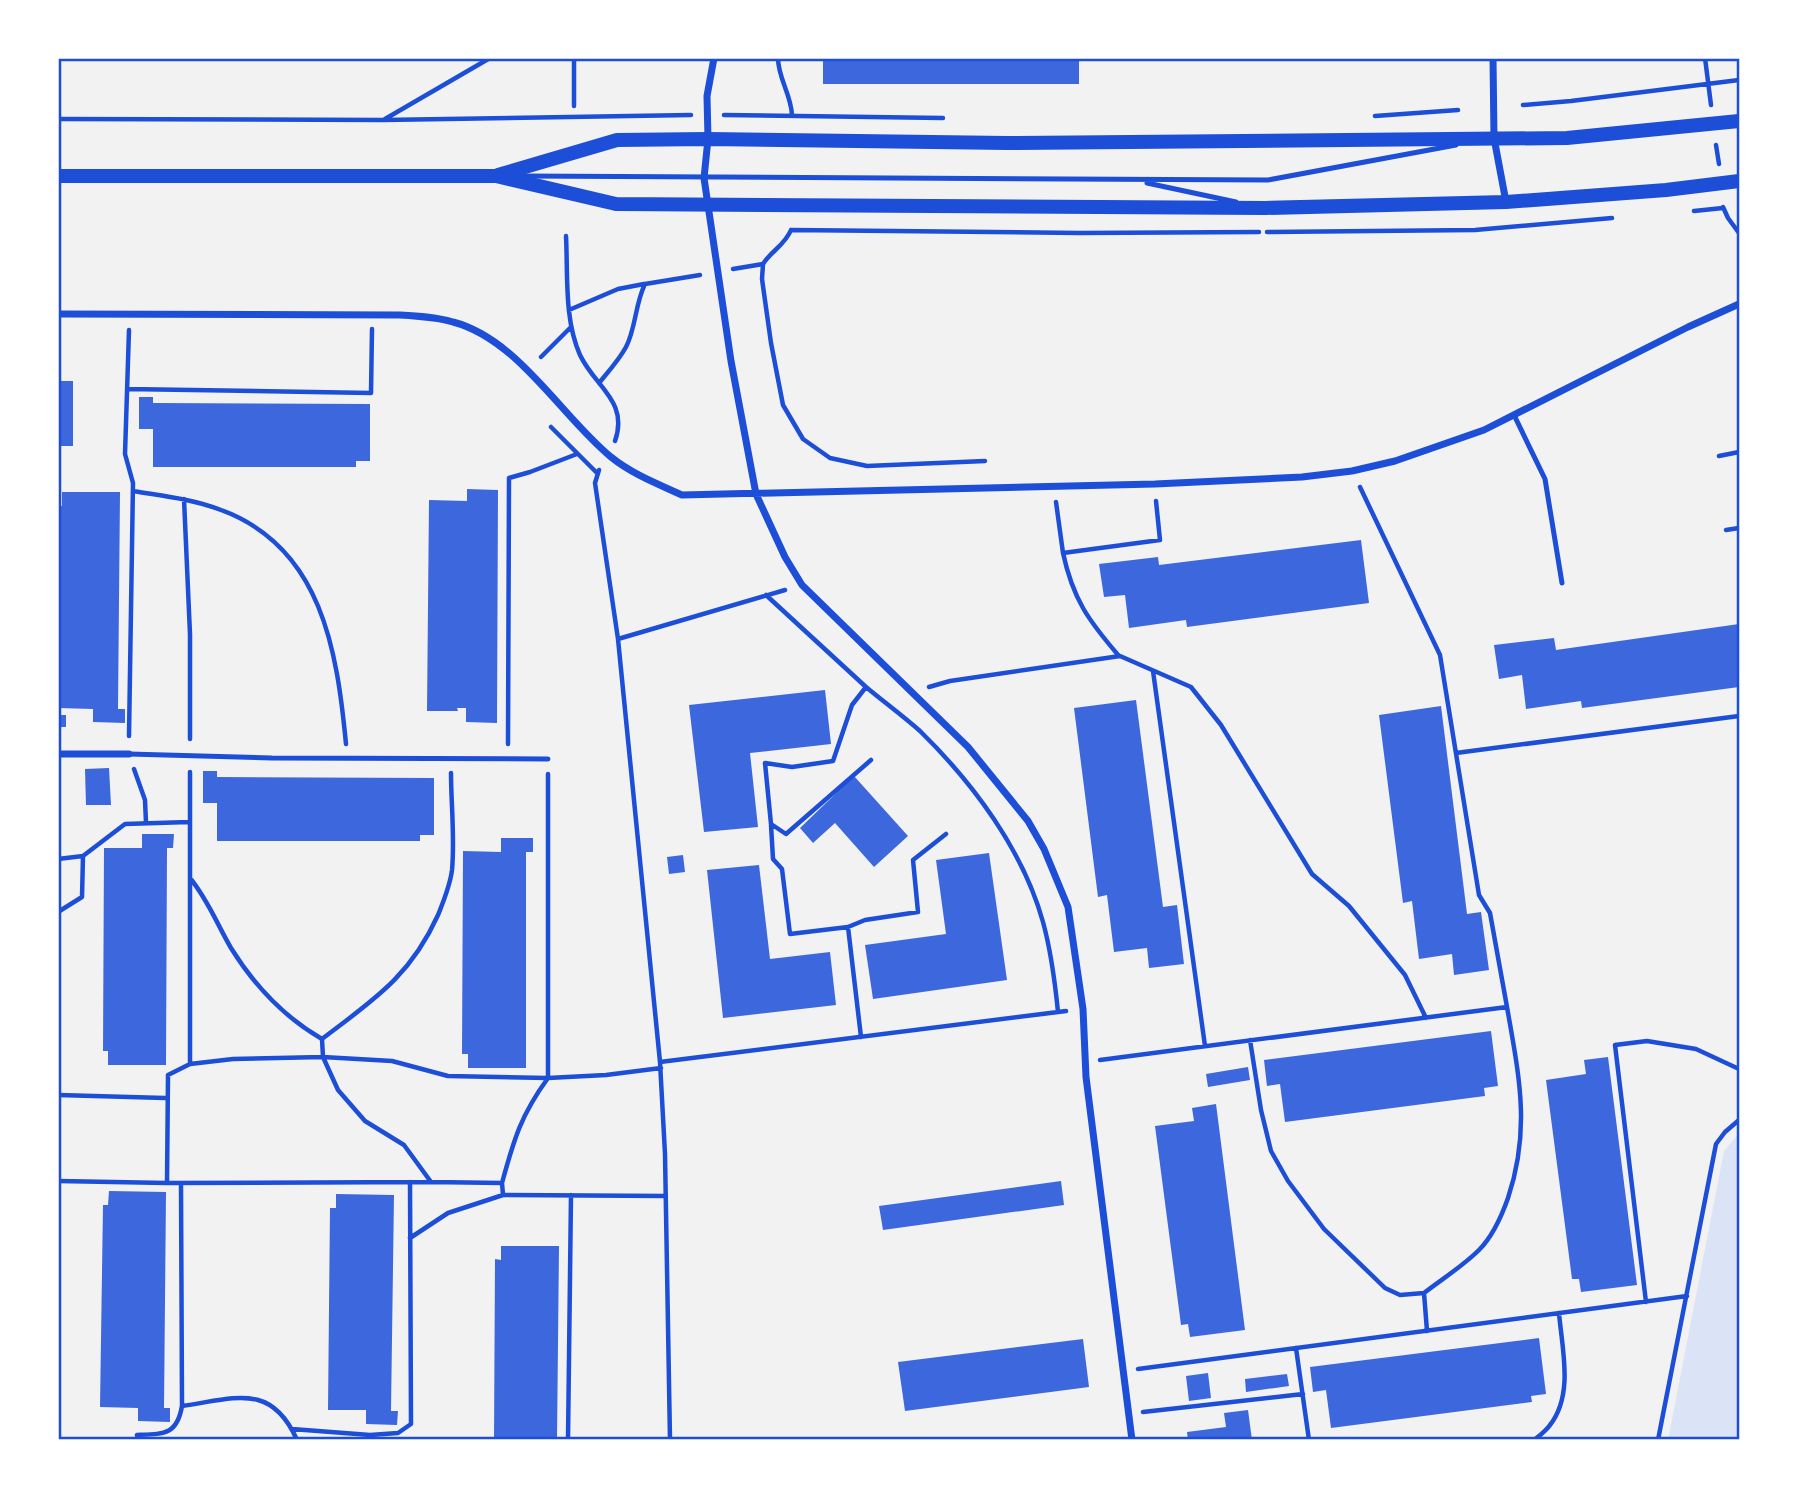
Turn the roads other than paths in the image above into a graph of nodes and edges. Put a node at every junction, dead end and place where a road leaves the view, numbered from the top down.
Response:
1 (714, 58) edge
2 (1493, 58) edge
3 (1739, 121) edge
4 (1494, 138) junction
5 (708, 139) junction
6 (58, 167) edge
7 (58, 176) edge
8 (108, 176) junction
9 (496, 176) junction
10 (704, 178) junction
11 (1133, 180) junction
12 (1739, 181) edge
13 (1506, 202) junction
14 (706, 205) junction
15 (1265, 208) junction
16 (1739, 304) edge
17 (58, 314) edge
18 (1514, 415) junction
19 (756, 494) junction
20 (1562, 583) dead end
21 (58, 754) edge
22 (129, 754) joint
23 (548, 759) road end
24 (1132, 1440) edge

1 - 5 street
2 - 4 street
3 - 4 main road
4 - 5 main road
4 - 11 lane
4 - 13 street
5 - 9 main road
5 - 10 street
6 - 8 main road
7 - 8 main road
8 - 9 main road
9 - 10 lane
9 - 14 main road
10 - 11 lane
10 - 14 street
11 - 15 lane
12 - 13 main road
13 - 15 main road
14 - 15 main road
14 - 19 street
16 - 18 street
17 - 19 street
18 - 19 street
18 - 20 lane
19 - 24 street
21 - 22 street
22 - 23 lane

